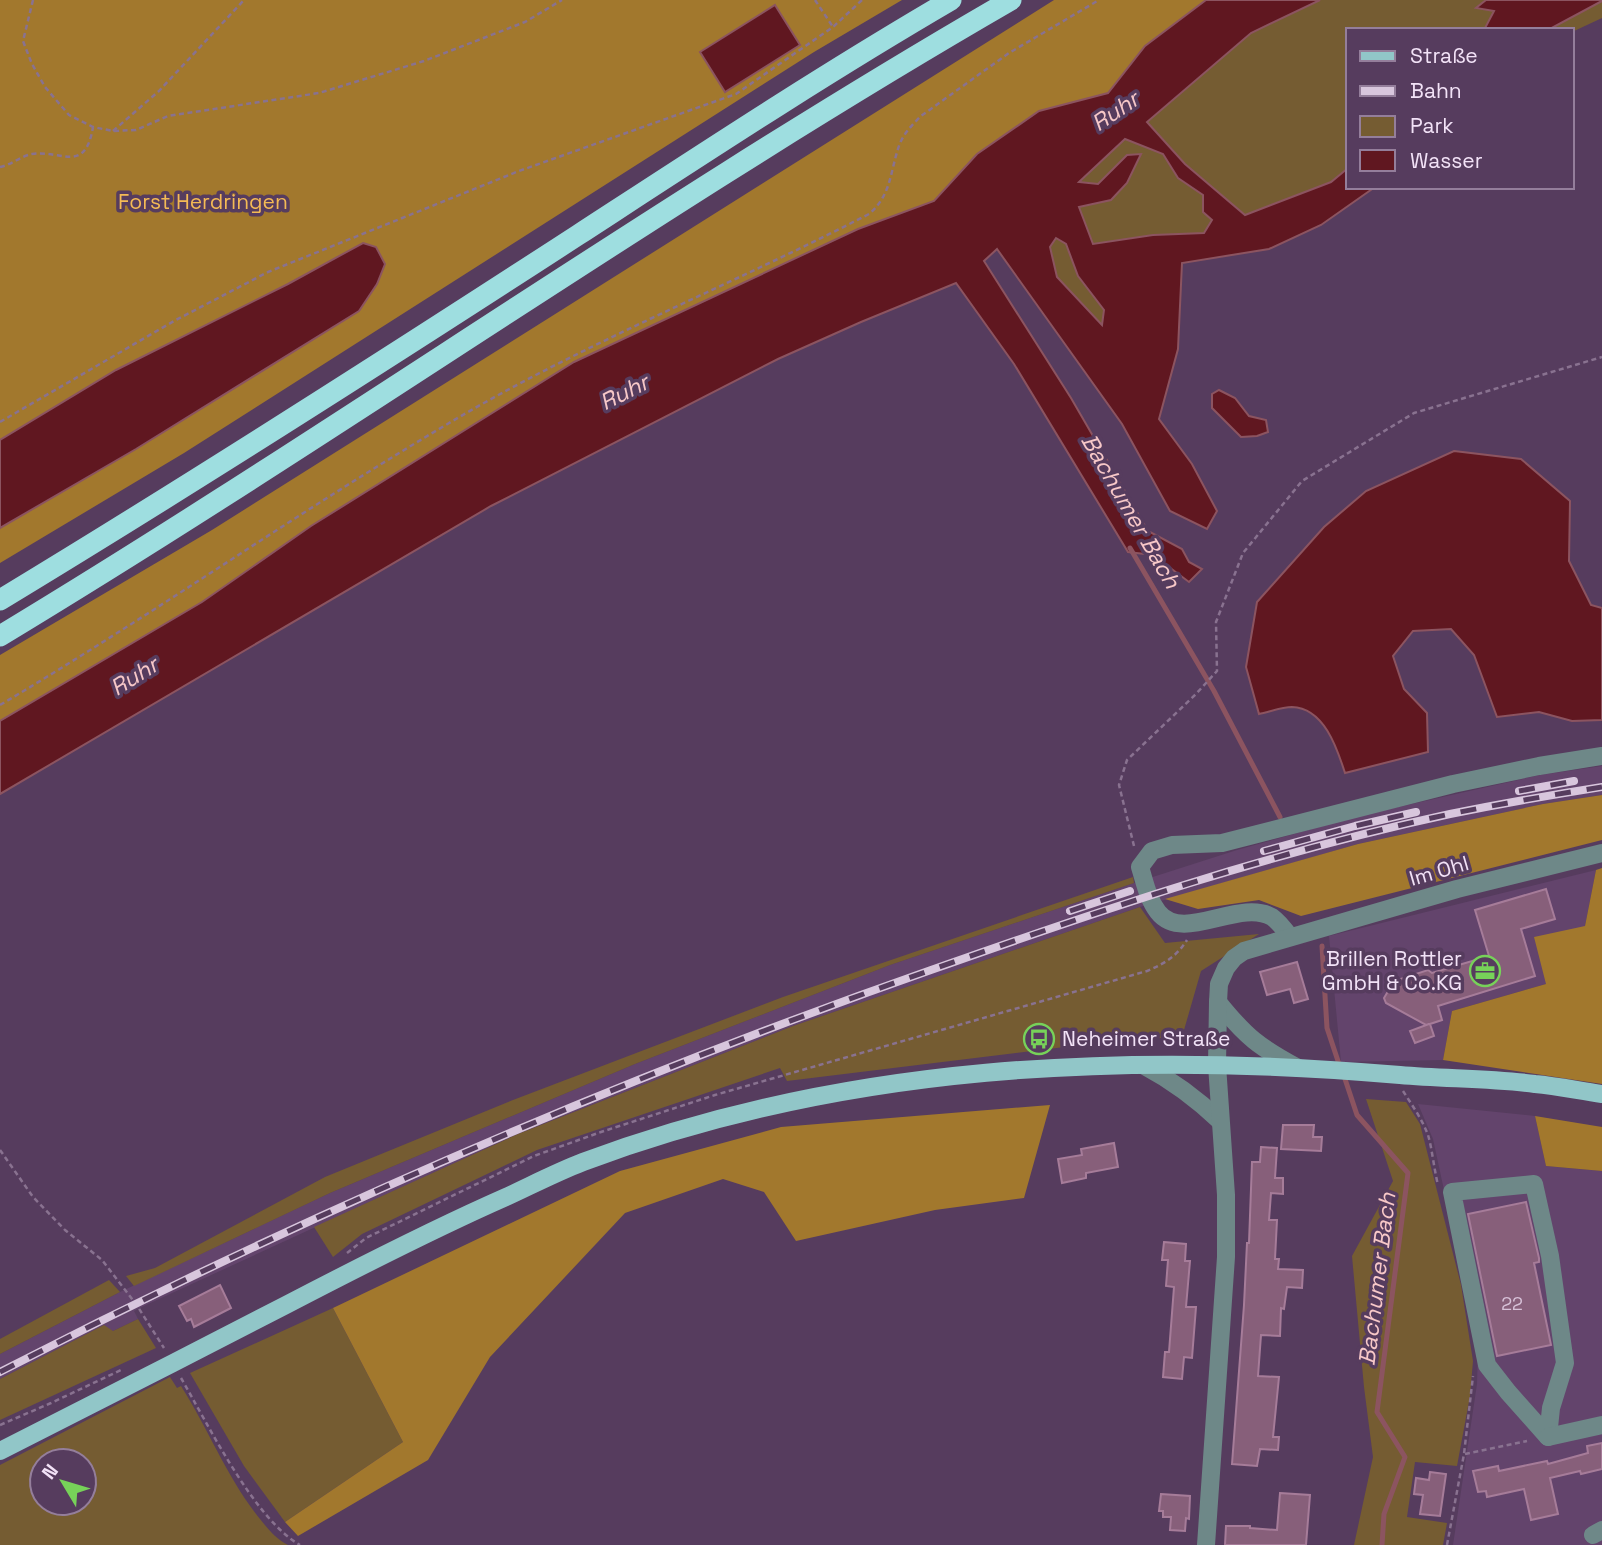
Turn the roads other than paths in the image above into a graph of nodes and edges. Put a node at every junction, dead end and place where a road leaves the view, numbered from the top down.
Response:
1 (951, 0) edge
2 (1011, 0) edge
3 (0, 600) edge
4 (0, 636) edge
5 (1602, 756) edge
6 (1602, 853) edge
7 (1290, 937) junction
8 (1218, 1002) junction
9 (1143, 1065) junction
10 (1217, 1065) junction
11 (1298, 1068) junction
12 (1602, 1094) edge
13 (1220, 1121) junction
14 (1602, 1424) edge
15 (1548, 1437) junction
16 (0, 1451) edge
17 (1206, 1545) edge

1 - 3 highway
2 - 4 highway
5 - 7 street
6 - 7 street, Im Ohl
7 - 8 street
8 - 10 street
8 - 11 street
9 - 10 main road
9 - 13 street
9 - 16 main road
10 - 11 main road
10 - 13 street
11 - 12 main road
13 - 17 street
14 - 15 street
15 - 15 street

